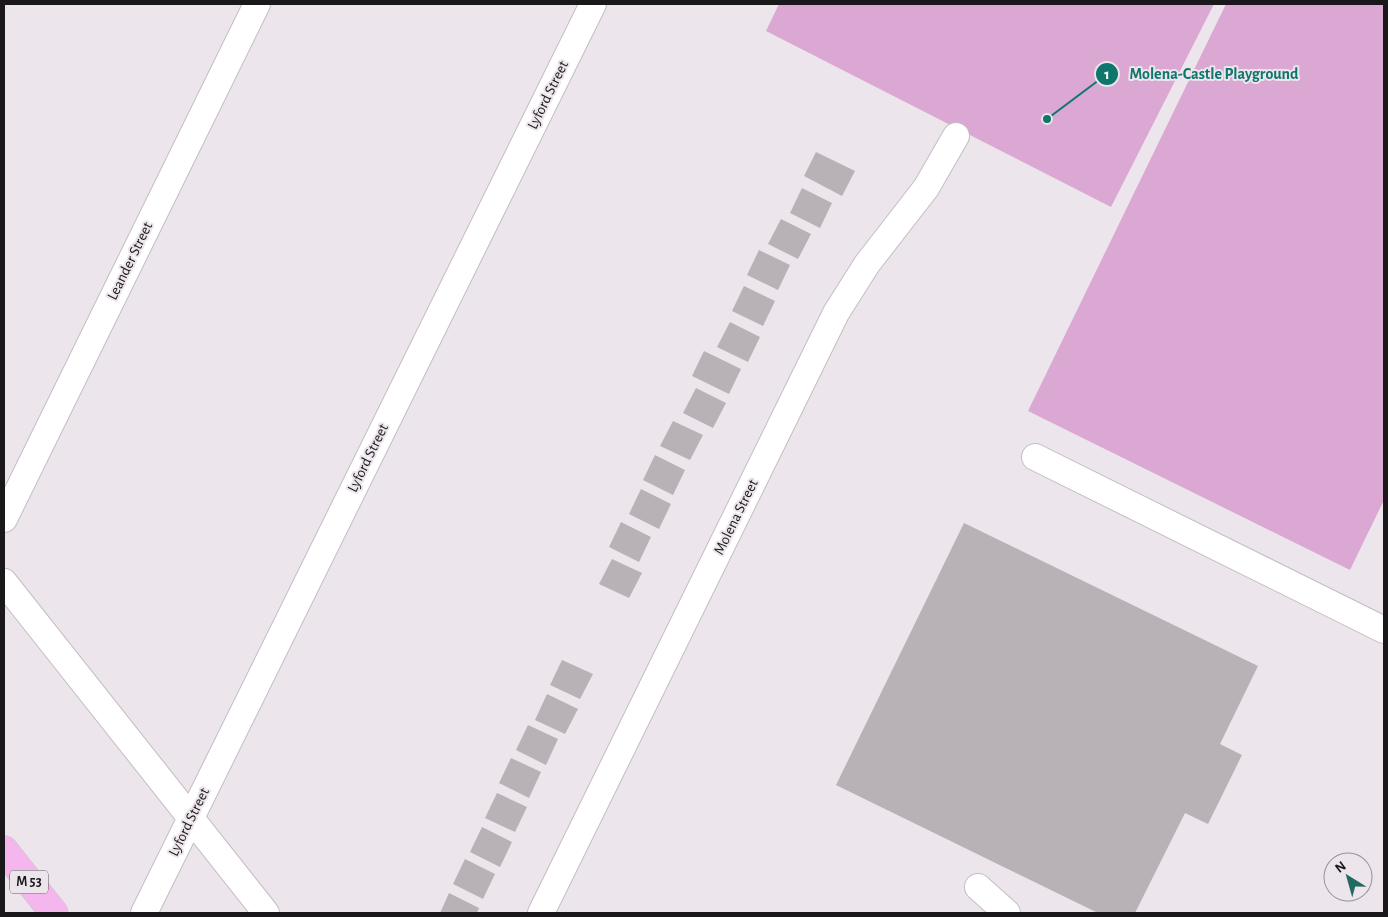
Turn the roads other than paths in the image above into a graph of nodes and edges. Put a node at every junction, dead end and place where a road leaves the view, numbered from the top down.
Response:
1 (257, 4) edge
2 (593, 4) edge
3 (956, 136) dead end
4 (1035, 457) dead end
5 (4, 519) edge
6 (4, 582) edge
7 (1384, 630) edge
8 (191, 818) junction
9 (4, 850) edge
10 (978, 887) dead end
11 (54, 913) edge
12 (144, 913) edge
13 (266, 913) edge
14 (541, 913) edge
15 (1007, 913) edge

1 - 5 street, Leander Street
2 - 8 street, Lyford Street
3 - 14 street, Molena Street
4 - 7 street
6 - 8 street
8 - 12 street, Lyford Street
8 - 13 street
9 - 11 main road, M 53
10 - 15 street

